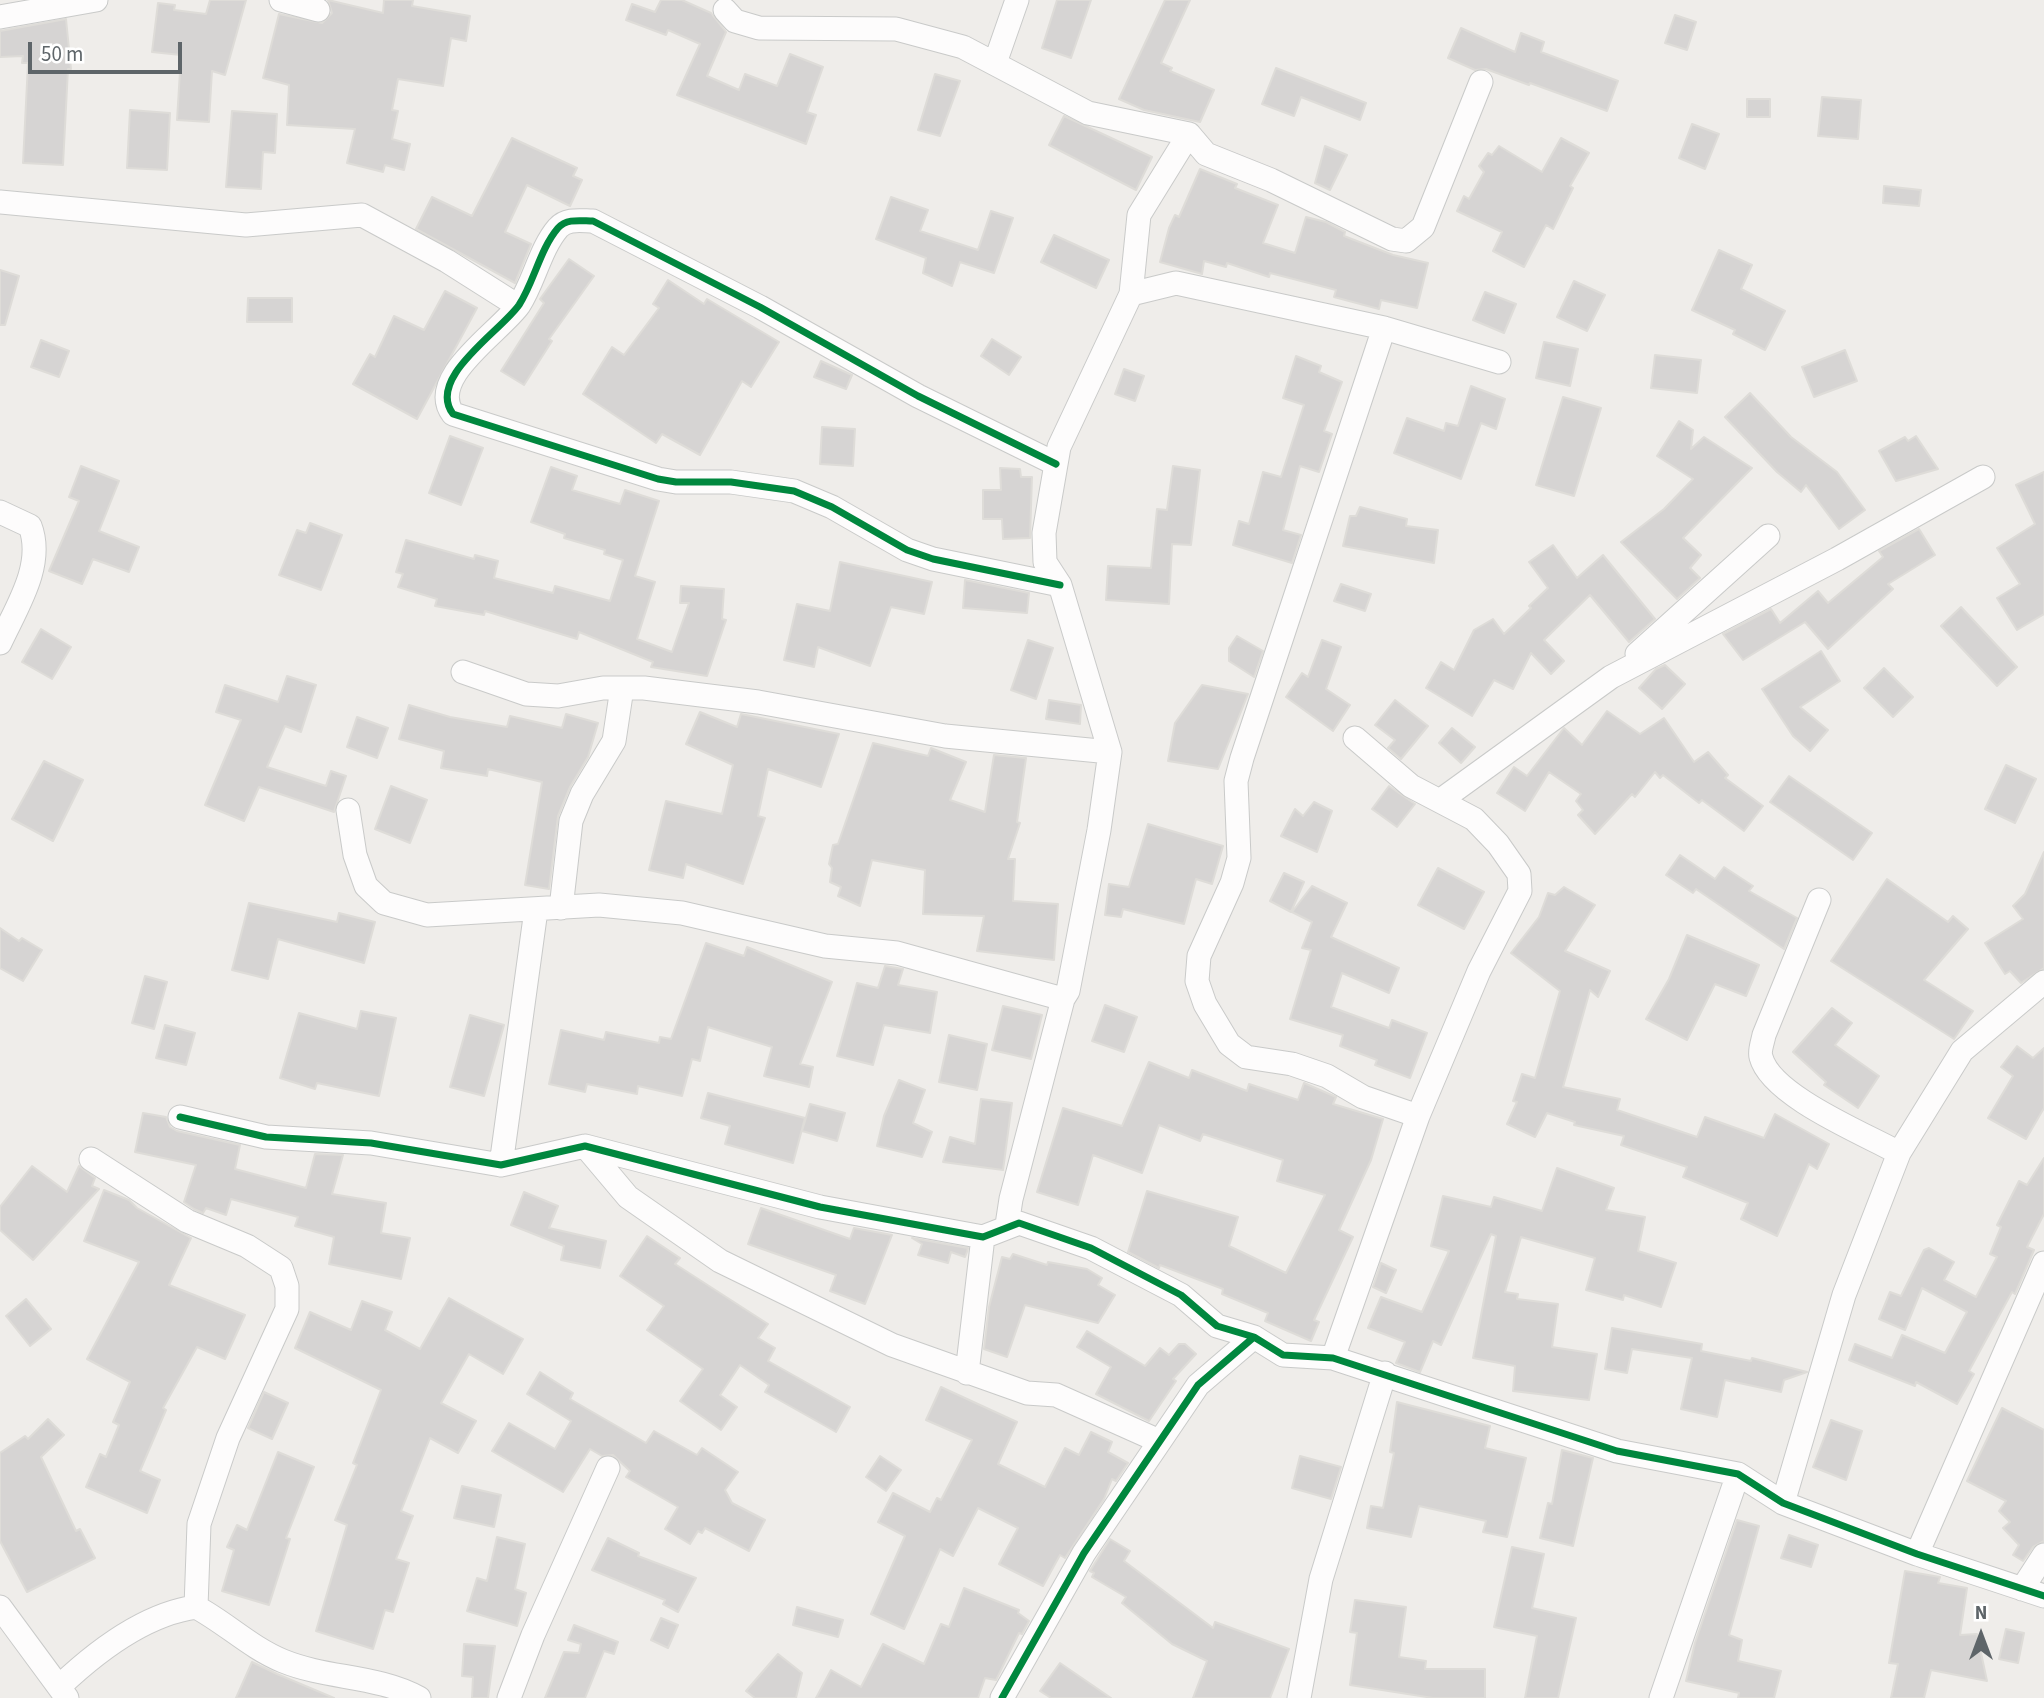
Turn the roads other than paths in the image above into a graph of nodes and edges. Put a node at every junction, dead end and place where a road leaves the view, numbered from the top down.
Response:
1 (96, 0) edge
2 (281, 0) edge
3 (1017, 0) edge
4 (318, 10) dead end
5 (725, 10) dead end
6 (0, 17) edge
7 (995, 63) junction
8 (1481, 82) dead end
9 (1189, 134) junction
10 (0, 202) edge
11 (1131, 294) junction
12 (518, 306) junction
13 (1384, 328) junction
14 (1499, 362) dead end
15 (1056, 464) junction
16 (1983, 477) dead end
17 (0, 512) edge
18 (1769, 536) dead end
19 (1060, 584) junction
20 (0, 643) edge
21 (463, 672) dead end
22 (1611, 677) junction
23 (622, 688) junction
24 (1355, 738) dead end
25 (1110, 752) junction
26 (1441, 800) junction
27 (348, 810) dead end
28 (1819, 900) dead end
29 (561, 908) junction
30 (536, 910) junction
31 (2044, 982) edge
32 (1063, 999) junction
33 (1418, 1116) junction
34 (180, 1117) dead end
35 (586, 1146) junction
36 (1899, 1153) junction
37 (91, 1159) dead end
38 (502, 1165) junction
39 (1007, 1226) junction
40 (983, 1237) junction
41 (2044, 1263) edge
42 (1254, 1336) junction
43 (1334, 1358) junction
44 (967, 1373) junction
45 (1385, 1373) junction
46 (1159, 1441) junction
47 (608, 1468) dead end
48 (1738, 1474) junction
49 (1783, 1503) junction
50 (1917, 1555) junction
51 (2044, 1555) edge
52 (2022, 1588) junction
53 (2044, 1596) edge
54 (196, 1606) junction
55 (0, 1607) edge
56 (64, 1692) edge
57 (419, 1698) edge
58 (509, 1698) edge
59 (1002, 1698) edge
60 (1299, 1698) edge
61 (1661, 1698) edge

1 - 6 street
2 - 4 street
3 - 7 street
5 - 7 street
7 - 9 street
8 - 9 street
9 - 11 street
10 - 12 street
11 - 13 street
11 - 15 street
12 - 15 street
12 - 19 street
13 - 14 street
13 - 33 street
15 - 19 street
16 - 22 street
17 - 20 street
18 - 22 street
19 - 25 street
21 - 23 street
22 - 26 street
23 - 25 street
23 - 29 street
24 - 26 street
25 - 32 street
26 - 33 street
27 - 30 street
28 - 36 street
29 - 30 street
29 - 32 street
30 - 38 street
31 - 36 street
32 - 39 street
33 - 43 street
34 - 38 street
35 - 38 street
35 - 40 street
35 - 44 street
36 - 49 street
37 - 54 street
39 - 40 street
39 - 42 street
40 - 44 street
41 - 50 street
42 - 43 street
42 - 46 street
43 - 45 street
44 - 46 street
45 - 48 street
45 - 60 street
46 - 59 street
47 - 58 street
48 - 49 street
48 - 61 street
49 - 50 street
50 - 52 street
51 - 52 street
52 - 53 street
54 - 56 street
54 - 57 street
55 - 56 street

